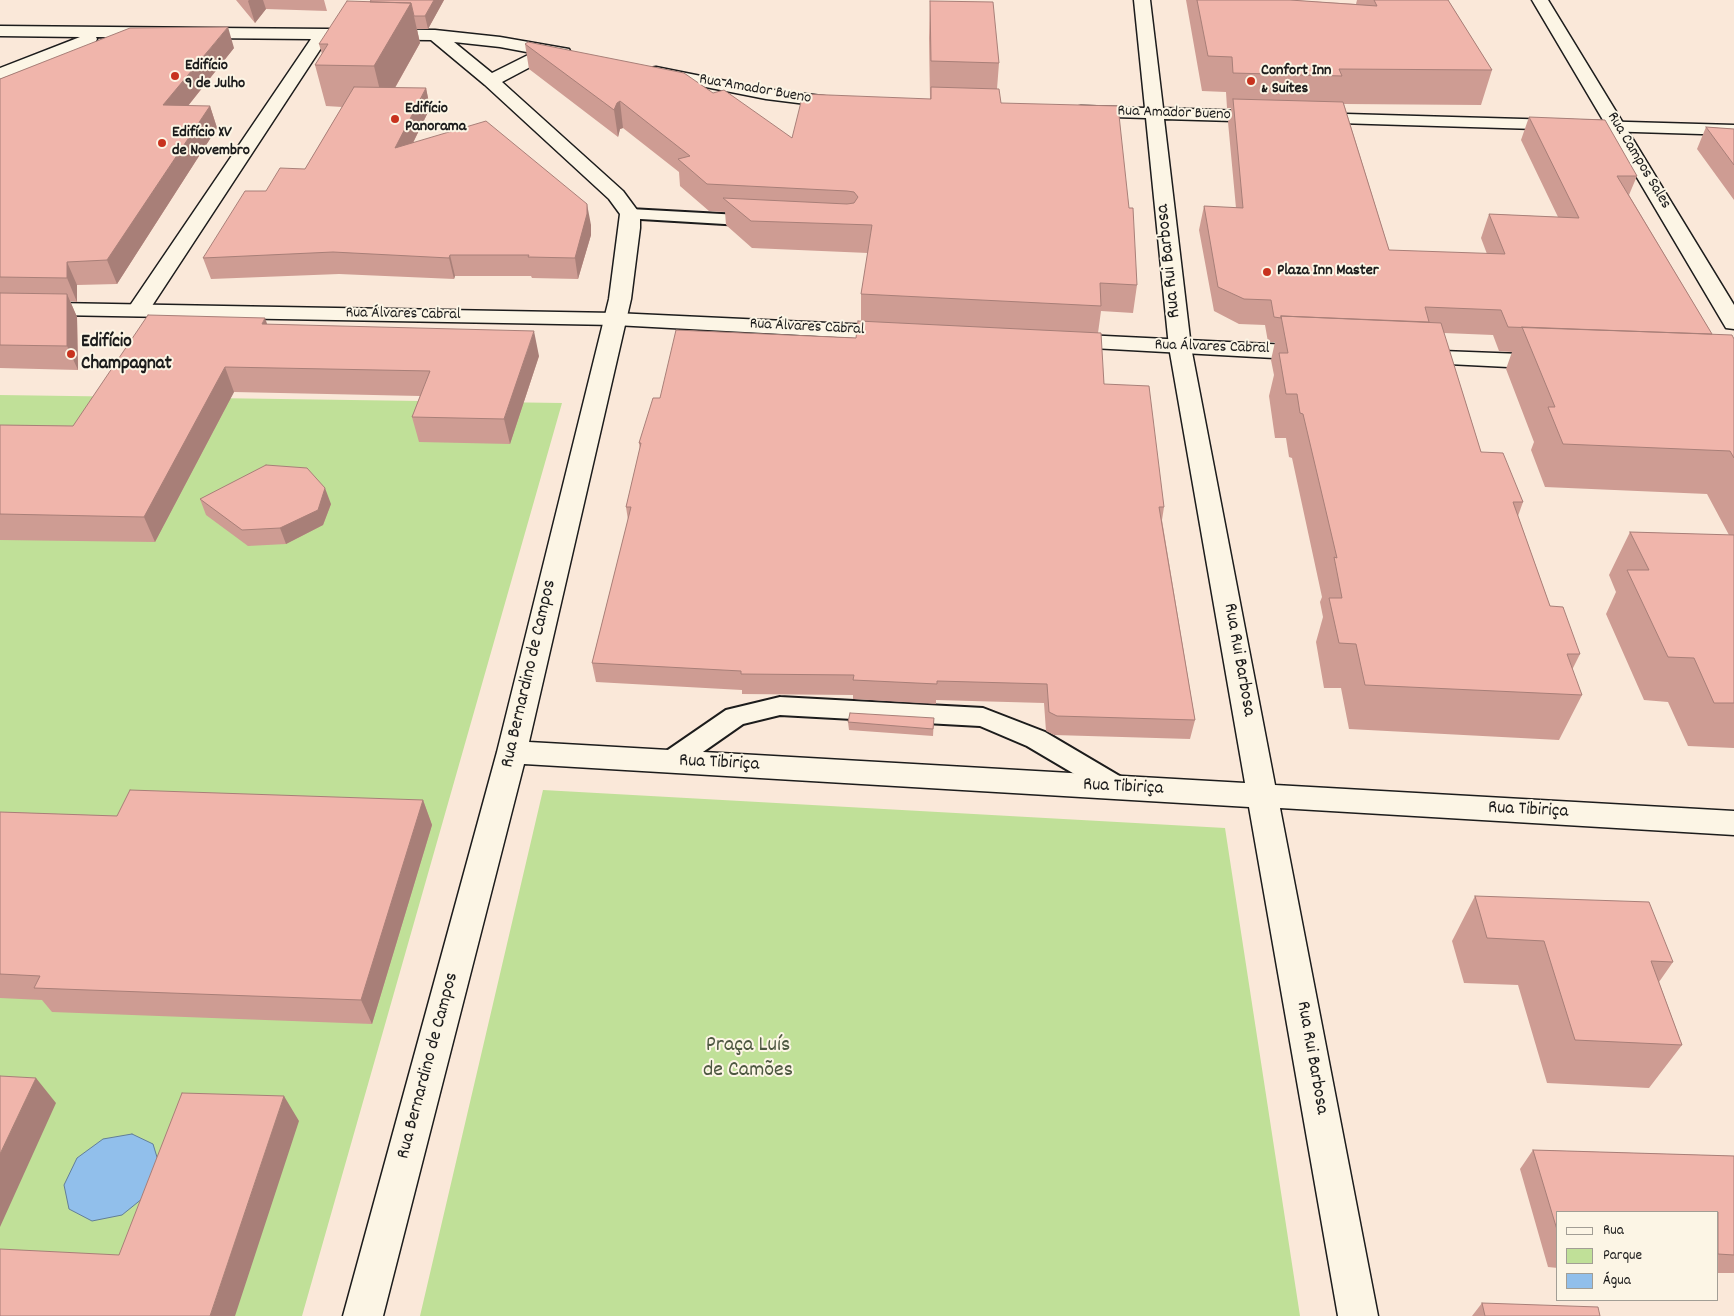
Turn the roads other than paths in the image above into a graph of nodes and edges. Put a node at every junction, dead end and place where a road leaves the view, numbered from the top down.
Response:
1 (1142, 0) edge
2 (1540, 0) edge
3 (0, 32) edge
4 (30, 32) junction
5 (109, 33) junction
6 (323, 33) junction
7 (435, 35) junction
8 (4, 48) edge
9 (549, 50) junction
10 (578, 56) edge
11 (35, 59) junction
12 (636, 68) edge
13 (0, 74) edge
14 (491, 81) junction
15 (856, 104) edge
16 (1062, 111) edge
17 (1154, 114) junction
18 (1616, 126) junction
19 (1734, 130) edge
20 (630, 214) junction
21 (778, 222) edge
22 (0, 308) edge
23 (138, 310) junction
24 (615, 319) junction
25 (1734, 323) edge
26 (913, 334) edge
27 (1042, 340) edge
28 (1180, 347) junction
29 (1335, 354) edge
30 (1395, 356) edge
31 (1564, 363) edge
32 (512, 752) junction
33 (670, 761) junction
34 (1119, 788) junction
35 (1263, 797) junction
36 (1734, 823) edge
37 (363, 1316) edge
38 (1358, 1316) edge

1 - 17 street, Rua Rui Barbosa
2 - 18 street, Rua Campos Sales
3 - 4 street
4 - 5 street
4 - 8 street
5 - 6 street
5 - 11 street
6 - 7 street
6 - 23 street
7 - 9 street
7 - 14 street
8 - 11 street
9 - 10 street
9 - 14 street
11 - 13 street
12 - 15 street, Rua Amador Bueno
14 - 20 street
16 - 17 street, Rua Amador Bueno
17 - 18 street, Rua Amador Bueno
17 - 28 street, Rua Rui Barbosa
18 - 19 street, Rua Amador Bueno
18 - 25 street, Rua Campos Sales
20 - 21 lane
20 - 24 street, Rua Bernardino de Campos
22 - 23 street, Rua Álvares Cabral
23 - 24 street, Rua Álvares Cabral
24 - 26 street, Rua Álvares Cabral
24 - 32 street, Rua Bernardino de Campos
27 - 28 street, Rua Álvares Cabral
28 - 29 street, Rua Álvares Cabral
28 - 35 street, Rua Rui Barbosa
30 - 31 street
32 - 33 street, Rua Tibiriça
32 - 37 street, Rua Bernardino de Campos
33 - 34 street, Rua Tibiriça
33 - 34 lane
34 - 35 street, Rua Tibiriça
35 - 36 street, Rua Tibiriça
35 - 38 street, Rua Rui Barbosa

